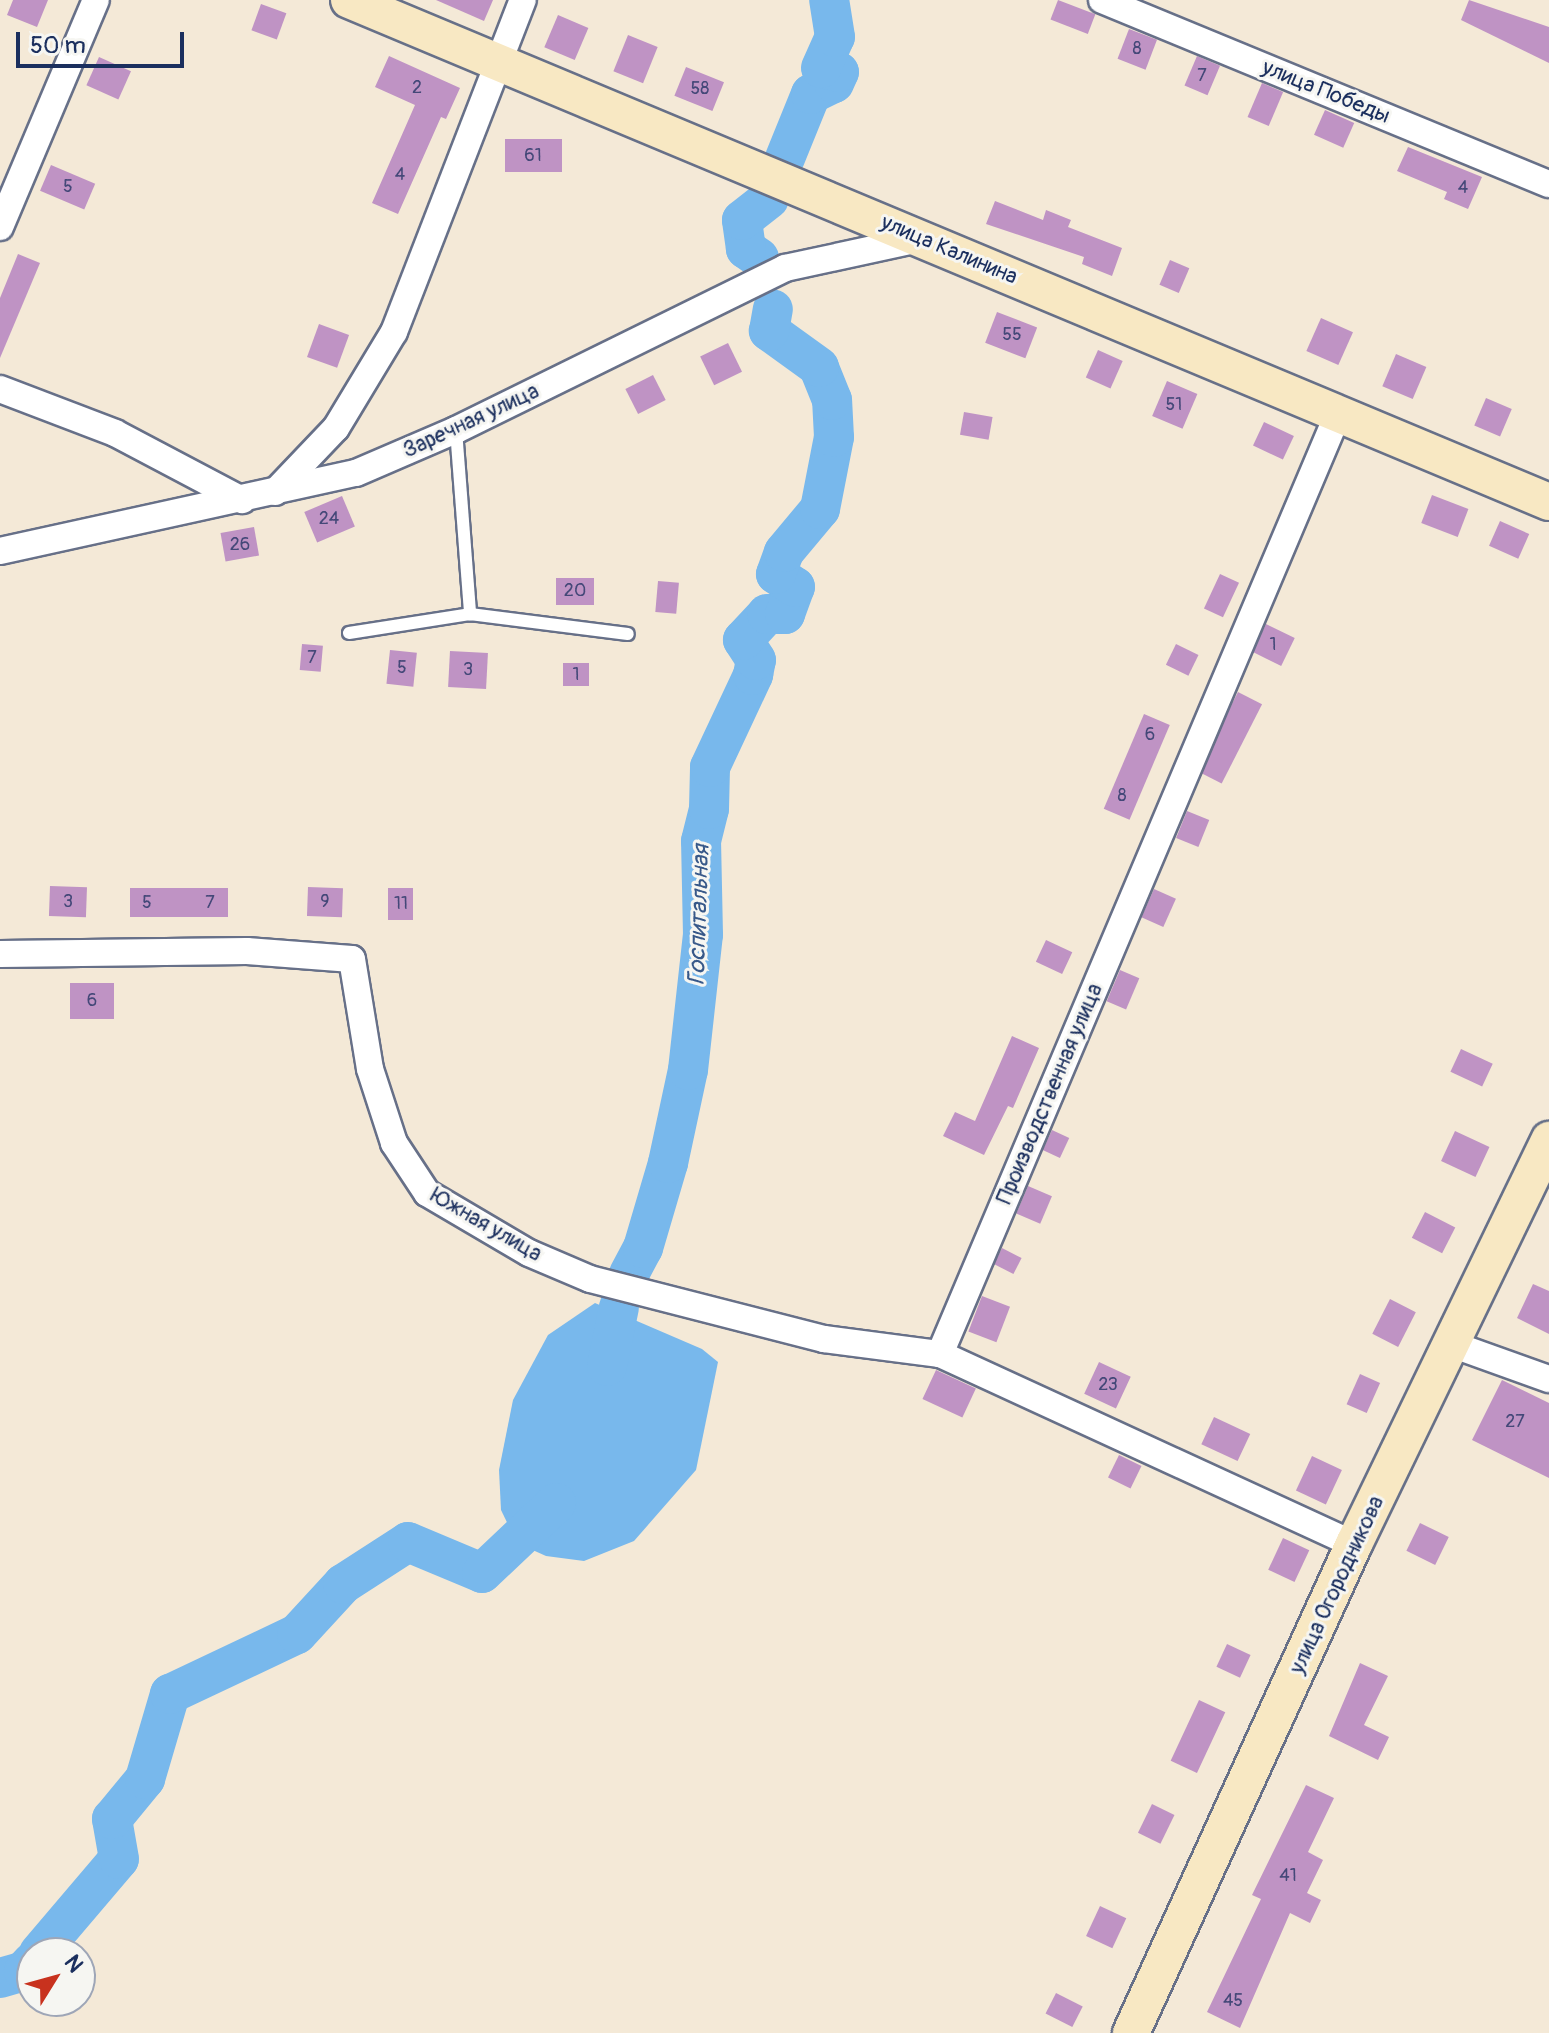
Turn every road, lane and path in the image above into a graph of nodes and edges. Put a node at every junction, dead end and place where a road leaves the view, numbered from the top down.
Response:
1 (96, 0) edge
2 (349, 0) edge
3 (523, 0) edge
4 (1102, 0) edge
5 (498, 63) junction
6 (1549, 184) edge
7 (0, 227) edge
8 (922, 238) junction
9 (0, 389) edge
10 (1338, 414) junction
11 (456, 430) junction
12 (275, 492) junction
13 (242, 500) junction
14 (1549, 502) edge
15 (0, 551) edge
16 (470, 614) junction
17 (349, 633) dead end
18 (628, 634) dead end
19 (0, 954) edge
20 (1549, 1140) edge
21 (1451, 1344) junction
22 (940, 1354) junction
23 (1549, 1379) edge
24 (1354, 1544) junction
25 (1131, 2033) edge

1 - 7 street
2 - 5 street, улица Калинина
3 - 5 street
4 - 6 street, улица Победы
5 - 8 street, улица Калинина
5 - 12 street
8 - 10 street, улица Калинина
8 - 11 street, Заречная улица
9 - 13 street
10 - 14 street, улица Калинина
10 - 22 street, Производственная улица
11 - 12 street, Заречная улица
11 - 16 lane
12 - 13 street, Заречная улица
13 - 15 street, Заречная улица
16 - 17 lane
16 - 18 lane
19 - 22 street, Южная улица
20 - 21 street, улица Огородникова
21 - 23 street
21 - 24 street, улица Огородникова
22 - 24 street
24 - 25 street, улица Огородникова

